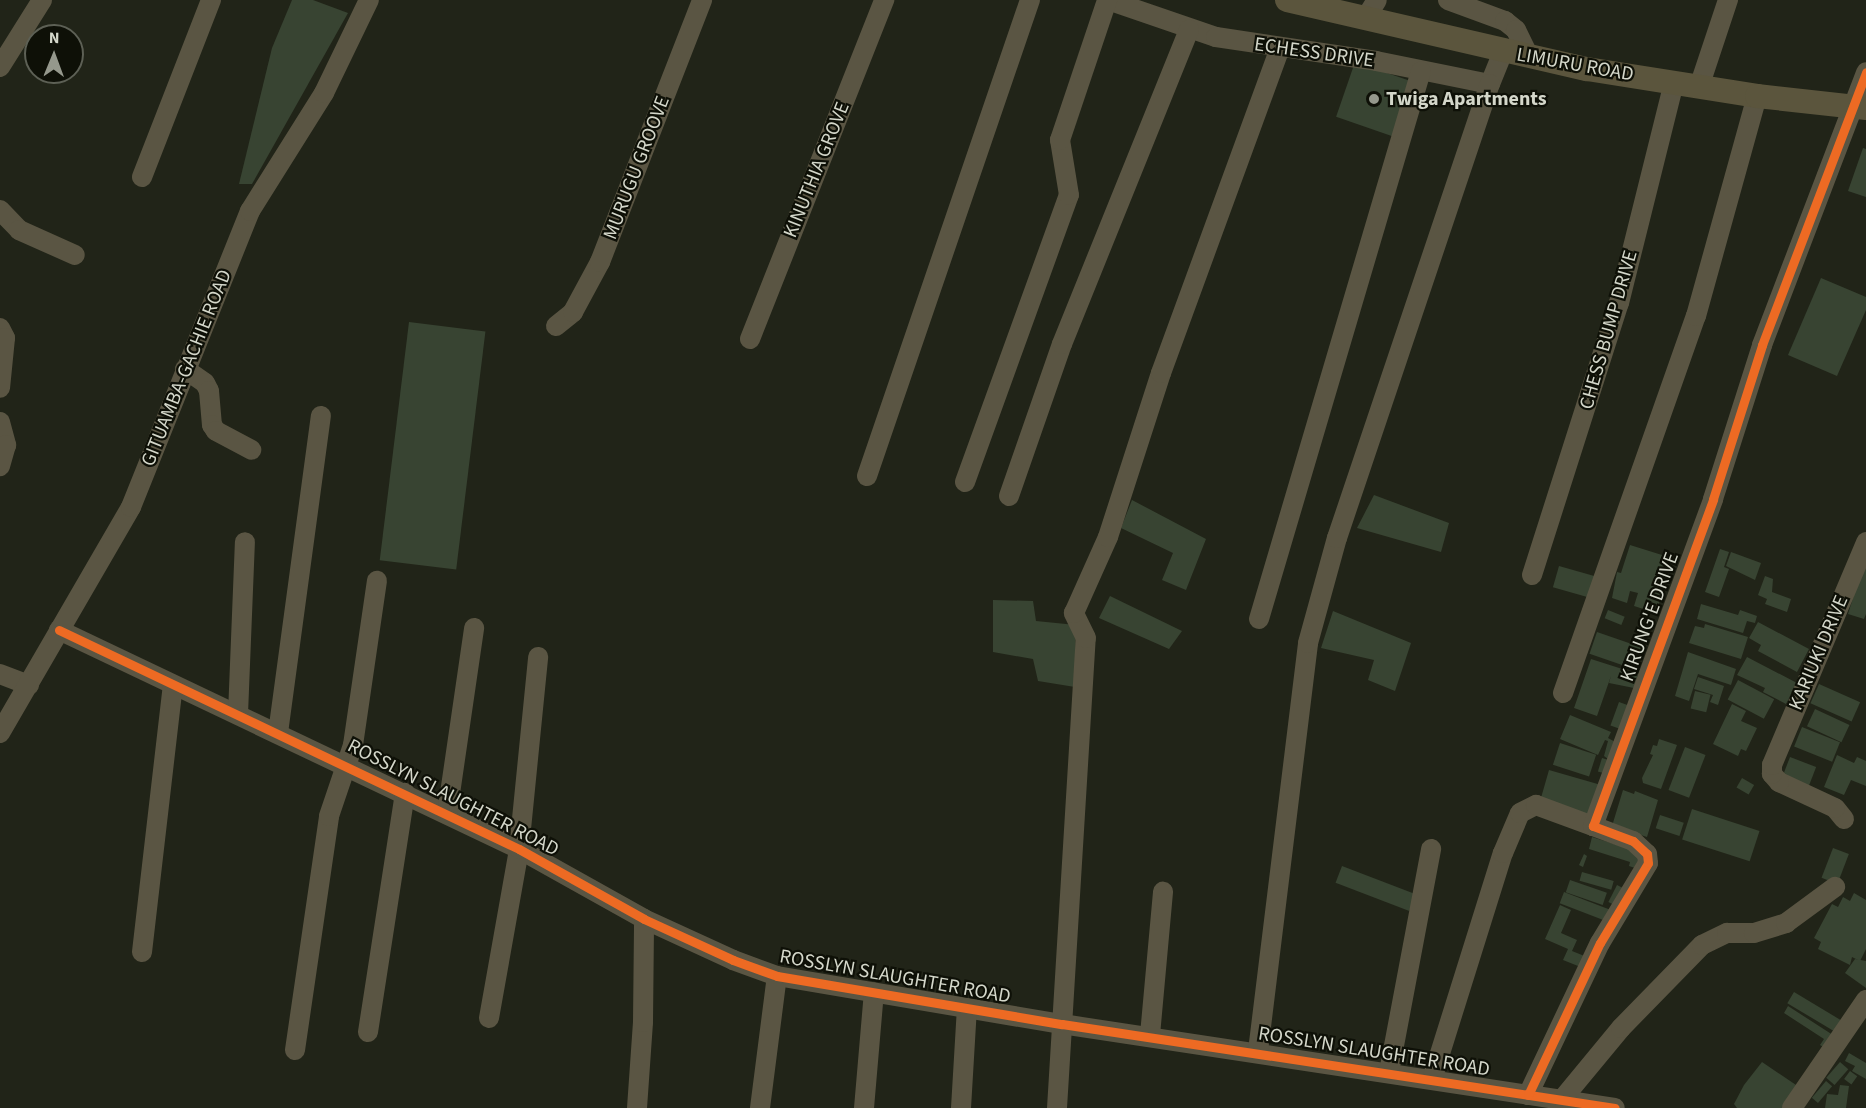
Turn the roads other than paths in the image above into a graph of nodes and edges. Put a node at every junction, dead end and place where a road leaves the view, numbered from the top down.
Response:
1 (42, 0) edge
2 (211, 0) edge
3 (369, 0) edge
4 (702, 0) edge
5 (884, 0) edge
6 (1030, 0) edge
7 (1108, 0) edge
8 (1291, 0) edge
9 (1448, 0) edge
10 (1728, 0) edge
11 (1371, 9) edge
12 (1189, 30) junction
13 (1280, 48) junction
14 (1503, 52) junction
15 (1529, 57) junction
16 (0, 67) edge
17 (1421, 71) junction
18 (1866, 72) edge
19 (1674, 83) junction
20 (1490, 84) junction
21 (1699, 87) junction
22 (1757, 96) junction
23 (1860, 107) edge
24 (142, 177) dead end
25 (0, 210) edge
26 (75, 255) dead end
27 (556, 326) dead end
28 (0, 328) edge
29 (750, 339) dead end
30 (185, 369) junction
31 (0, 388) edge
32 (321, 416) dead end
33 (0, 422) edge
34 (251, 450) dead end
35 (0, 466) edge
36 (867, 476) dead end
37 (965, 482) dead end
38 (1009, 496) dead end
39 (245, 542) dead end
40 (1866, 542) edge
41 (1532, 575) dead end
42 (377, 581) dead end
43 (1259, 618) dead end
44 (474, 628) dead end
45 (59, 630) junction
46 (538, 657) dead end
47 (0, 674) edge
48 (28, 685) junction
49 (173, 686) junction
50 (1563, 693) dead end
51 (238, 714) junction
52 (278, 733) junction
53 (0, 734) edge
54 (344, 764) junction
55 (405, 793) junction
56 (447, 814) junction
57 (1844, 819) dead end
58 (1593, 826) junction
59 (519, 849) junction
60 (1431, 849) dead end
61 (1835, 887) dead end
62 (1163, 892) dead end
63 (644, 919) junction
64 (142, 952) dead end
65 (777, 976) junction
66 (874, 992) junction
67 (1866, 1000) edge
68 (967, 1008) junction
69 (489, 1018) dead end
70 (1062, 1024) junction
71 (368, 1032) dead end
72 (1150, 1035) junction
73 (295, 1050) dead end
74 (1258, 1051) junction
75 (1389, 1072) junction
76 (1432, 1079) junction
77 (1528, 1095) junction
78 (1564, 1097) junction
79 (637, 1108) edge
80 (760, 1108) edge
81 (864, 1108) edge
82 (961, 1108) edge
83 (1057, 1108) edge
84 (1616, 1108) edge
85 (1792, 1108) edge

1 - 16 street
2 - 24 street
3 - 30 street, GITUAMBA-GACHIE ROAD
4 - 27 street, MURUGU GROOVE
5 - 29 street, KINUTHIA GROVE
6 - 36 street
7 - 12 street, ECHESS DRIVE
7 - 37 street
8 - 11 main road, LIMURU ROAD
9 - 15 street
10 - 21 street
11 - 14 main road, LIMURU ROAD
12 - 13 street, ECHESS DRIVE
12 - 38 street
13 - 17 street, ECHESS DRIVE
13 - 70 street
14 - 15 main road, LIMURU ROAD
14 - 20 street
15 - 19 main road, LIMURU ROAD
17 - 20 street, ECHESS DRIVE
17 - 43 street
18 - 23 street, KIRUNG'E DRIVE
19 - 21 main road, LIMURU ROAD
19 - 41 street, CHESS BUMP DRIVE
20 - 74 street
21 - 22 main road, LIMURU ROAD
22 - 23 main road, LIMURU ROAD
22 - 50 street
23 - 58 street, KIRUNG'E DRIVE
25 - 26 street
28 - 31 street
30 - 34 street
30 - 45 street, GITUAMBA-GACHIE ROAD
32 - 52 street
33 - 35 street
39 - 51 street
40 - 57 street, KARIUKI DRIVE
42 - 54 street
44 - 56 street
45 - 48 street, GITUAMBA-GACHIE ROAD
45 - 49 street, ROSSLYN SLAUGHTER ROAD
46 - 59 street
47 - 48 street
48 - 53 street, GITUAMBA-GACHIE ROAD
49 - 51 street, ROSSLYN SLAUGHTER ROAD
49 - 64 street
51 - 52 street, ROSSLYN SLAUGHTER ROAD
52 - 54 street, ROSSLYN SLAUGHTER ROAD
54 - 55 street, ROSSLYN SLAUGHTER ROAD
54 - 73 street
55 - 56 street, ROSSLYN SLAUGHTER ROAD
55 - 71 street
56 - 59 street, ROSSLYN SLAUGHTER ROAD
58 - 76 street
58 - 77 street
59 - 63 street, ROSSLYN SLAUGHTER ROAD
59 - 69 street
60 - 75 street
61 - 78 street
62 - 72 street
63 - 65 street, ROSSLYN SLAUGHTER ROAD
63 - 79 street
65 - 66 street, ROSSLYN SLAUGHTER ROAD
65 - 80 street
66 - 68 street, ROSSLYN SLAUGHTER ROAD
66 - 81 street
67 - 85 street
68 - 70 street, ROSSLYN SLAUGHTER ROAD
68 - 82 street
70 - 72 street, ROSSLYN SLAUGHTER ROAD
70 - 83 street
72 - 74 street, ROSSLYN SLAUGHTER ROAD
74 - 75 street, ROSSLYN SLAUGHTER ROAD
75 - 76 street, ROSSLYN SLAUGHTER ROAD
76 - 77 street, ROSSLYN SLAUGHTER ROAD
77 - 78 street, ROSSLYN SLAUGHTER ROAD
78 - 84 street, ROSSLYN SLAUGHTER ROAD

